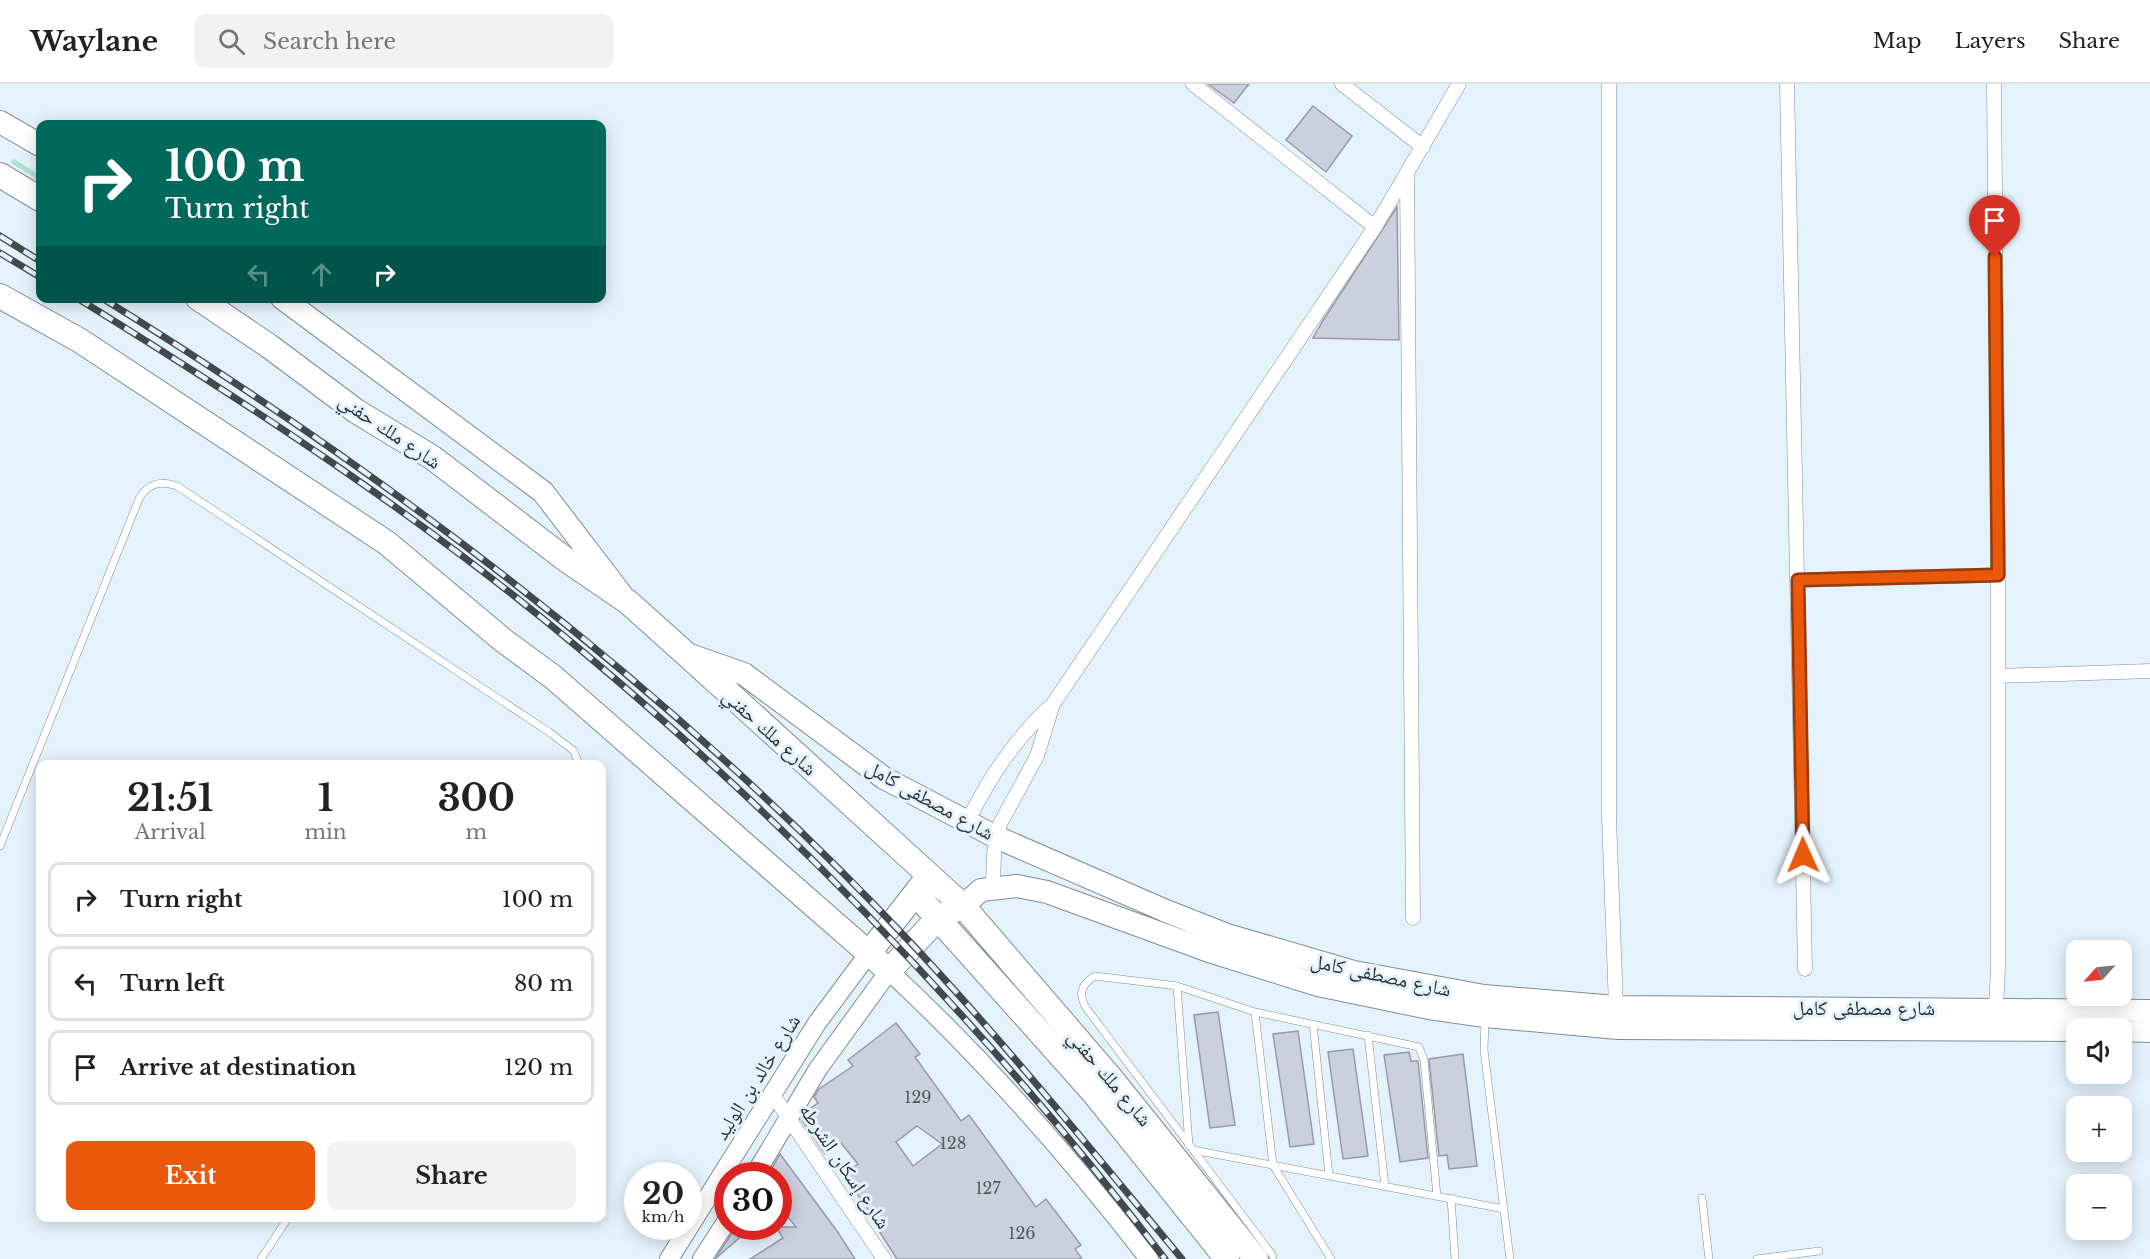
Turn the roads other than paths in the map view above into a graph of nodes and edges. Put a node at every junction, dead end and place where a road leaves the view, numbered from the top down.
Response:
1 (1193, 84) edge
2 (1342, 84) edge
3 (1459, 84) edge
4 (1609, 84) edge
5 (1787, 84) edge
6 (1994, 84) edge
7 (0, 122) edge
8 (36, 143) edge
9 (1423, 147) junction
10 (0, 175) edge
11 (1407, 175) junction
12 (36, 197) edge
13 (1375, 227) junction
14 (0, 296) edge
15 (205, 303) edge
16 (289, 303) edge
17 (1998, 575) junction
18 (1798, 580) junction
19 (628, 602) junction
20 (686, 654) junction
21 (2150, 671) edge
22 (1998, 676) junction
23 (1053, 704) junction
24 (577, 760) edge
25 (971, 815) junction
26 (998, 830) junction
27 (0, 846) edge
28 (922, 885) junction
29 (993, 886) junction
30 (963, 906) junction
31 (938, 918) junction
32 (1413, 918) dead end
33 (869, 953) junction
34 (1805, 969) dead end
35 (889, 971) junction
36 (1177, 986) junction
37 (1616, 1007) junction
38 (1996, 1009) junction
39 (2150, 1011) edge
40 (1255, 1012) junction
41 (1485, 1016) junction
42 (1313, 1024) junction
43 (2066, 1030) edge
44 (2132, 1030) edge
45 (2150, 1030) edge
46 (1368, 1035) junction
47 (773, 1095) junction
48 (789, 1120) junction
49 (1191, 1148) junction
50 (763, 1162) edge
51 (1273, 1165) junction
52 (1329, 1175) junction
53 (1385, 1186) junction
54 (1437, 1196) junction
55 (1451, 1198) junction
56 (1702, 1198) dead end
57 (1504, 1209) junction
58 (285, 1222) edge
59 (714, 1240) edge
60 (1819, 1251) dead end
61 (1265, 1257) edge
62 (671, 1258) edge
63 (261, 1259) edge
64 (702, 1259) edge
65 (884, 1259) edge
66 (1149, 1259) edge
67 (1227, 1259) edge
68 (1332, 1259) edge
69 (1455, 1259) edge
70 (1510, 1259) edge
71 (1709, 1259) edge
72 (1756, 1259) edge

1 - 13 street
2 - 9 street
3 - 9 street
4 - 37 street
5 - 18 street
6 - 17 street
7 - 8 main road
9 - 11 street
10 - 12 highway
11 - 13 street
11 - 32 street
13 - 23 street
14 - 33 highway
15 - 19 highway, شارع ملك حفني
16 - 19 main road
17 - 18 street
17 - 22 street
18 - 34 street
19 - 20 highway, شارع ملك حفني
20 - 25 main road, شارع مصطفى كامل
20 - 28 highway, شارع ملك حفني
21 - 22 street
22 - 38 street
23 - 25 street
23 - 26 street
24 - 27 lane
25 - 26 main road, شارع مصطفى كامل
26 - 29 street
26 - 37 main road, شارع مصطفى كامل
28 - 30 highway, شارع ملك حفني
28 - 31 highway, شارع ملك حفني
28 - 33 highway
29 - 30 main road
29 - 41 main road, شارع مصطفى كامل
30 - 31 highway
30 - 61 highway, شارع ملك حفني
31 - 35 highway
31 - 67 highway, شارع ملك حفني
33 - 35 highway
33 - 47 street, شارع خالد بن الوليد
35 - 48 street
35 - 66 street
36 - 40 lane
36 - 49 lane
36 - 49 lane
37 - 38 main road, شارع مصطفى كامل
38 - 39 main road, شارع مصطفى كامل
40 - 42 lane
40 - 51 lane
41 - 43 main road, شارع مصطفى كامل
41 - 57 lane
42 - 46 lane
42 - 52 lane
44 - 45 main road
46 - 53 lane
46 - 54 lane
47 - 48 street, شارع إسكان الشرطه
47 - 62 street, شارع خالد بن الوليد
48 - 50 street
48 - 65 street, شارع إسكان الشرطه
49 - 51 lane
49 - 61 lane
51 - 52 lane
51 - 68 lane
52 - 53 lane
53 - 54 lane
54 - 55 lane
55 - 57 lane
55 - 69 lane
56 - 71 lane
57 - 70 lane
58 - 63 lane
59 - 64 street
60 - 72 lane

